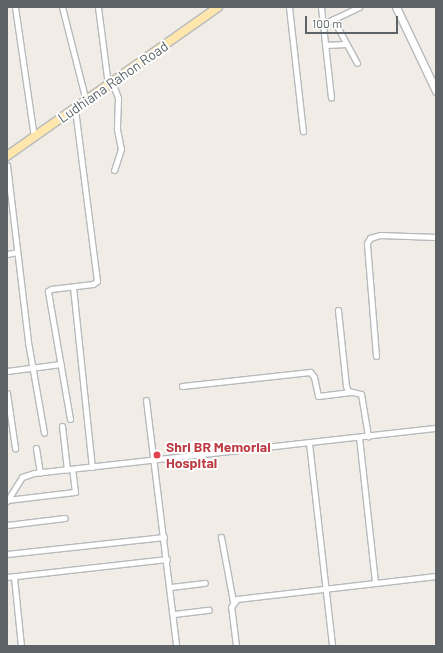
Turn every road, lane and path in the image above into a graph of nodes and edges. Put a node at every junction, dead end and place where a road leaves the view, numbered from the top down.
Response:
1 (15, 7) edge
2 (62, 7) edge
3 (98, 7) edge
4 (218, 7) edge
5 (289, 7) edge
6 (321, 7) edge
7 (358, 7) edge
8 (396, 7) edge
9 (333, 19) junction
10 (323, 24) junction
11 (346, 44) junction
12 (325, 45) junction
13 (357, 63) dead end
14 (110, 84) junction
15 (436, 91) edge
16 (331, 97) dead end
17 (86, 101) junction
18 (75, 109) junction
19 (303, 131) dead end
20 (34, 137) junction
21 (7, 156) edge
22 (7, 165) edge
23 (114, 170) dead end
24 (436, 238) edge
25 (17, 252) junction
26 (7, 254) edge
27 (73, 287) junction
28 (338, 310) dead end
29 (376, 356) dead end
30 (61, 364) junction
31 (32, 367) junction
32 (7, 371) edge
33 (182, 386) dead end
34 (350, 392) junction
35 (7, 393) edge
36 (146, 400) dead end
37 (70, 419) dead end
38 (62, 426) dead end
39 (436, 428) edge
40 (44, 433) dead end
41 (368, 436) junction
42 (360, 437) junction
43 (309, 443) junction
44 (15, 448) dead end
45 (36, 448) dead end
46 (154, 461) junction
47 (92, 467) junction
48 (70, 470) junction
49 (40, 473) junction
50 (7, 500) edge
51 (65, 518) dead end
52 (7, 525) edge
53 (164, 537) junction
54 (221, 537) dead end
55 (7, 554) edge
56 (167, 559) junction
57 (14, 576) junction
58 (436, 576) edge
59 (7, 577) edge
60 (205, 583) dead end
61 (375, 583) junction
62 (170, 587) junction
63 (325, 588) junction
64 (233, 602) junction
65 (209, 610) dead end
66 (174, 614) junction
67 (22, 646) edge
68 (176, 646) edge
69 (236, 646) edge
70 (332, 646) edge

1 - 20 street
2 - 17 street
3 - 14 street
4 - 14 main road, Ludhiana Rahon Road
5 - 19 street
6 - 10 street
7 - 9 street
8 - 15 street
9 - 10 street
9 - 11 street
10 - 12 street
11 - 12 street
11 - 13 street
12 - 16 street
14 - 17 main road, Ludhiana Rahon Road
14 - 23 street
17 - 18 main road, Ludhiana Rahon Road
18 - 20 main road, Ludhiana Rahon Road
18 - 27 street
20 - 21 main road, Ludhiana Rahon Road
22 - 25 street
24 - 29 street
25 - 26 street
25 - 31 street
27 - 30 street
27 - 47 street
28 - 34 street
30 - 31 street
30 - 37 street
31 - 32 street
31 - 40 street
33 - 34 street
34 - 41 street
35 - 44 street
36 - 46 street
38 - 48 street
39 - 41 street
41 - 42 street
42 - 43 street
42 - 61 street
43 - 46 street
43 - 63 street
45 - 49 street
46 - 47 street
46 - 53 street
47 - 48 street
48 - 49 street
48 - 50 street
49 - 50 street
51 - 52 street
53 - 55 street
53 - 56 street
54 - 64 street
56 - 57 street
56 - 62 street
57 - 59 street
57 - 67 street
58 - 61 street
60 - 62 street
61 - 63 street
62 - 66 street
63 - 64 street
63 - 70 street
64 - 69 street
65 - 66 street
66 - 68 street

